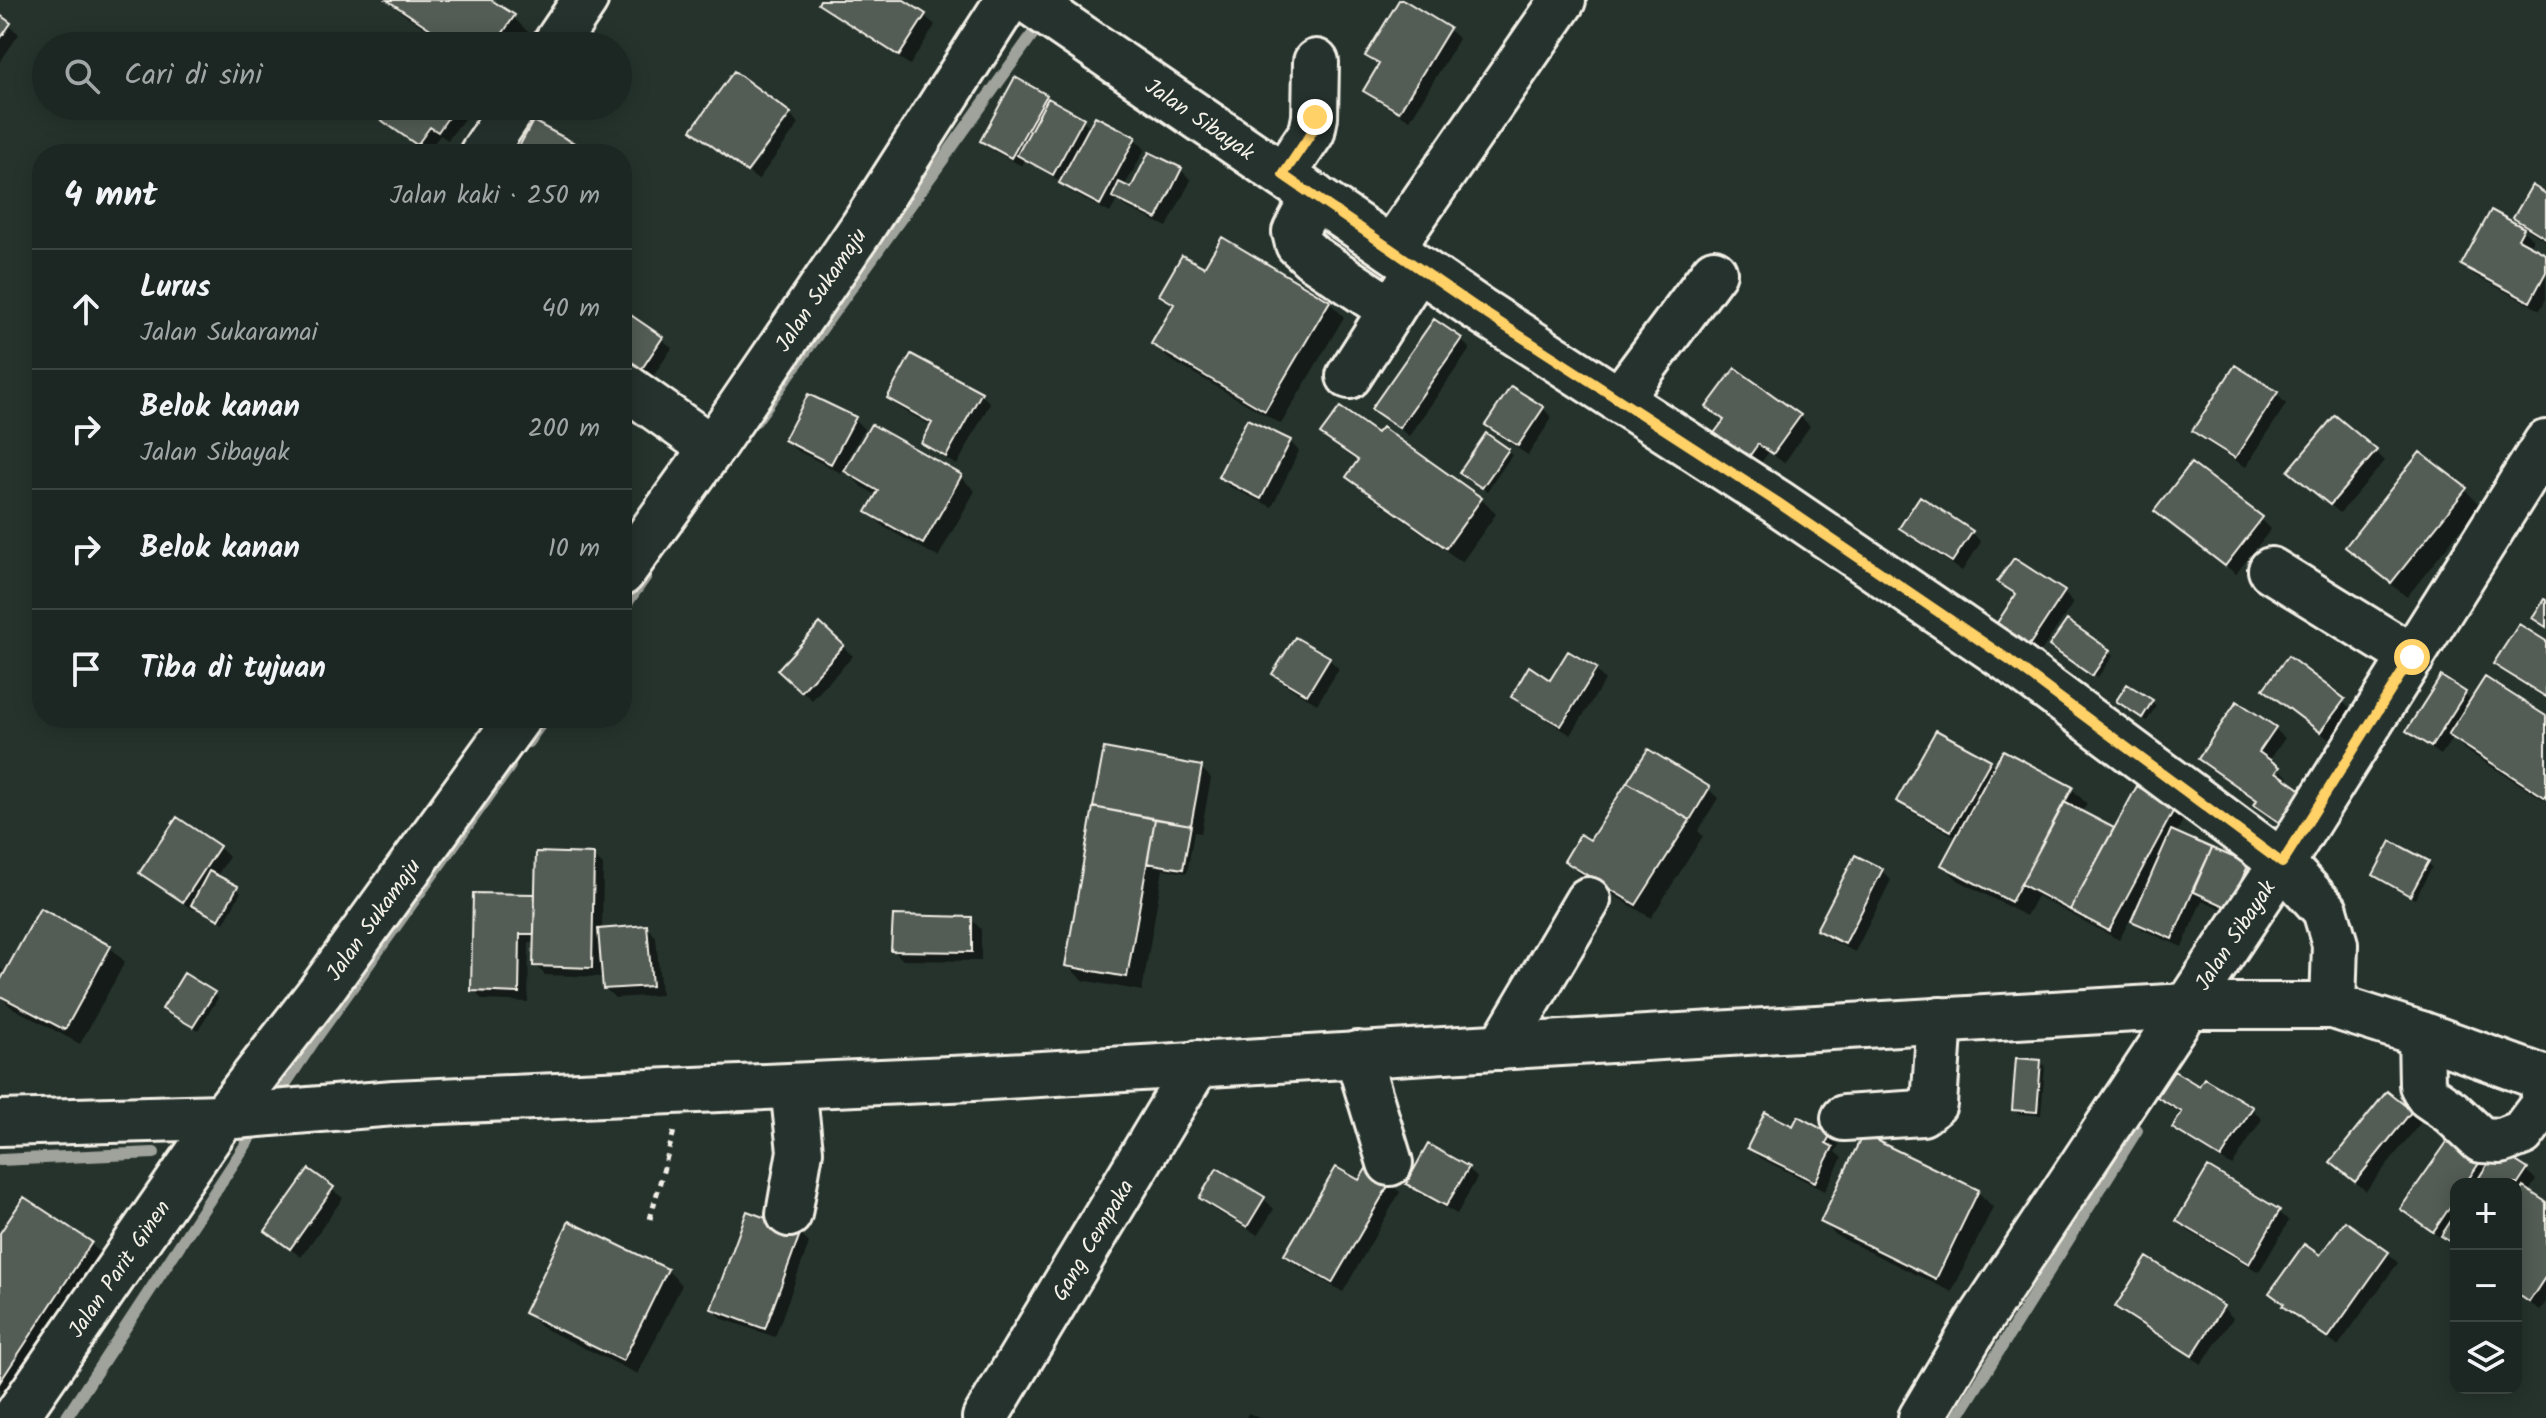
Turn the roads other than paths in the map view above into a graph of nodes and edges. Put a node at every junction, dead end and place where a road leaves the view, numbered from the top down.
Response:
1 (585, 0) edge
2 (1008, 0) edge
3 (1027, 0) edge
4 (1563, 0) edge
5 (563, 32) edge
6 (1316, 62) dead end
7 (505, 120) edge
8 (489, 144) edge
9 (1299, 185) junction
10 (1405, 259) junction
11 (1714, 272) dead end
12 (1391, 310) junction
13 (1349, 376) dead end
14 (632, 391) edge
15 (1619, 400) junction
16 (2546, 443) edge
17 (712, 448) junction
18 (632, 559) edge
19 (2271, 570) dead end
20 (2412, 657) junction
21 (511, 728) edge
22 (2282, 863) junction
23 (1588, 900) dead end
24 (2186, 1006) junction
25 (2333, 1006) junction
26 (1940, 1020) junction
27 (2421, 1034) junction
28 (1501, 1047) junction
29 (1357, 1054) junction
30 (1198, 1063) junction
31 (2546, 1079) edge
32 (793, 1087) junction
33 (231, 1116) junction
34 (1844, 1118) dead end
35 (0, 1123) edge
36 (1390, 1163) dead end
37 (789, 1214) dead end
38 (1000, 1413) edge
39 (15, 1418) edge
40 (1921, 1418) edge

1 - 5 street
2 - 17 street, Jalan Sukamaju
3 - 9 street, Jalan Sibayak
4 - 10 street
6 - 9 street
7 - 8 street
9 - 10 street, Jalan Sibayak
9 - 12 street
10 - 12 street
10 - 15 street, Jalan Sibayak
11 - 15 street
12 - 13 street
14 - 17 street
15 - 22 street, Jalan Sibayak
16 - 20 street
17 - 18 street, Jalan Sukamaju
19 - 20 street
20 - 22 street
21 - 33 street, Jalan Sukamaju
22 - 24 street, Jalan Sibayak
22 - 25 street, Jalan Sibayak
23 - 28 street
24 - 25 street
24 - 26 street
24 - 40 street, Jalan Sibayak
25 - 27 street
26 - 28 street
26 - 34 street
27 - 31 street
27 - 31 street
28 - 29 street
29 - 30 street
29 - 36 street
30 - 32 street
30 - 38 street, Gang Cempaka
32 - 33 street
32 - 37 street
33 - 35 street
33 - 39 street, Jalan Parit Ginen

